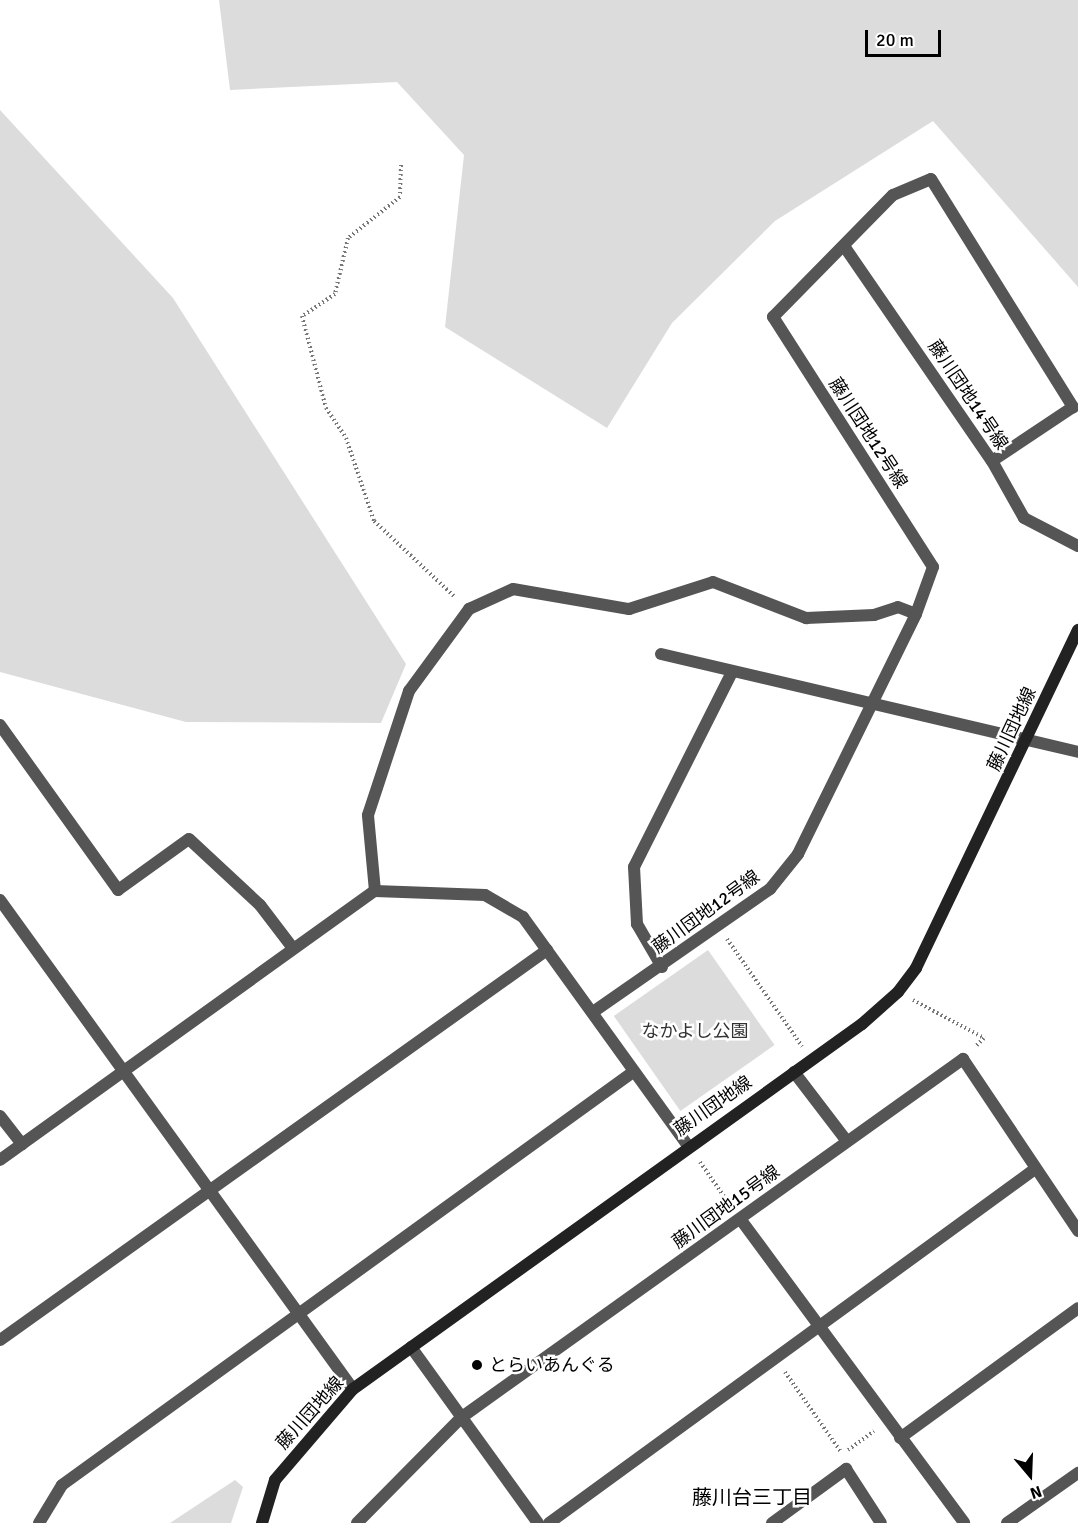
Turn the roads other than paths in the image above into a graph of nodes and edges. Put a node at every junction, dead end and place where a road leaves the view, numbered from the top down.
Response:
1 (844, 246) junction
2 (992, 461) junction
3 (1078, 546) edge
4 (916, 614) junction
5 (1078, 630) edge
6 (662, 654) dead end
7 (732, 672) junction
8 (869, 706) junction
9 (0, 725) edge
10 (1029, 736) junction
11 (1078, 752) edge
12 (375, 891) junction
13 (0, 900) edge
14 (292, 947) junction
15 (547, 950) junction
16 (662, 967) junction
17 (593, 1012) junction
18 (124, 1071) junction
19 (633, 1072) junction
20 (794, 1072) junction
21 (0, 1116) edge
22 (846, 1140) junction
23 (22, 1144) junction
24 (688, 1146) junction
25 (0, 1160) edge
26 (1035, 1169) junction
27 (211, 1193) junction
28 (741, 1220) junction
29 (1078, 1231) edge
30 (1078, 1308) edge
31 (297, 1313) junction
32 (823, 1325) junction
33 (0, 1340) edge
34 (411, 1347) junction
35 (353, 1389) junction
36 (462, 1417) junction
37 (900, 1438) junction
38 (1078, 1473) edge
39 (39, 1523) edge
40 (262, 1523) edge
41 (357, 1523) edge
42 (538, 1523) edge
43 (549, 1523) edge
44 (772, 1523) edge
45 (881, 1523) edge
46 (964, 1523) edge
47 (1007, 1523) edge

1 - 2 street, 藤川団地14号線
1 - 2 street, 藤川団地12号線
1 - 4 street, 藤川団地12号線
2 - 3 street, 藤川団地14号線
4 - 8 street, 藤川団地12号線
4 - 12 street
5 - 10 street, 藤川団地線
6 - 7 street
7 - 8 street
7 - 16 street
8 - 10 street
8 - 16 street, 藤川団地12号線
9 - 14 street
10 - 11 street
10 - 20 street, 藤川団地線
12 - 14 street
12 - 15 street
13 - 18 street
14 - 18 street
15 - 17 street
15 - 27 street
16 - 17 street, 藤川団地12号線
17 - 19 street
18 - 23 street
18 - 27 street
19 - 24 street
19 - 31 street
20 - 22 street
20 - 24 street, 藤川団地線
21 - 23 street
22 - 26 street, 藤川団地15号線
22 - 28 street, 藤川団地15号線
23 - 25 street
24 - 34 street, 藤川団地線
26 - 29 street
26 - 32 street
27 - 31 street
27 - 33 street
28 - 32 street
28 - 36 street, 藤川団地15号線
30 - 37 street
31 - 35 street
31 - 39 street
32 - 37 street
32 - 43 street
34 - 35 street, 藤川団地線
34 - 36 street
35 - 40 street, 藤川団地線
36 - 41 street, 藤川団地15号線
36 - 42 street
37 - 46 street
38 - 47 street
44 - 45 street

